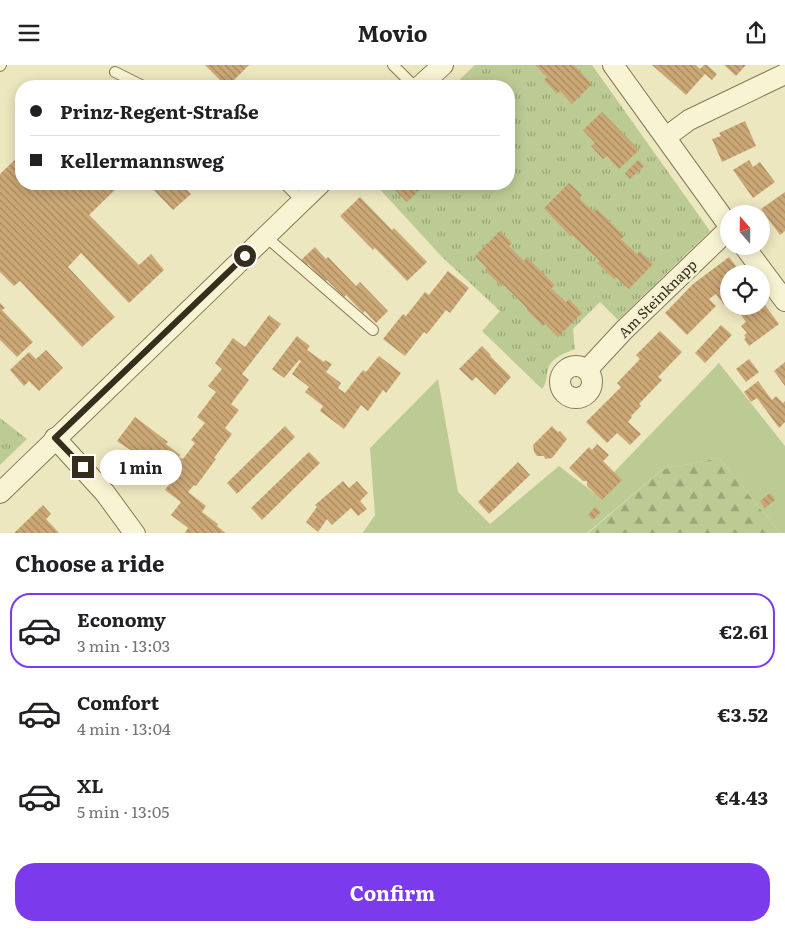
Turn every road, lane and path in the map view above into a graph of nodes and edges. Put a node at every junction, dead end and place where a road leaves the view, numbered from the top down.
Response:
1 (393, 65) edge
2 (443, 65) edge
3 (619, 67) edge
4 (115, 72) dead end
5 (785, 74) edge
6 (131, 80) edge
7 (408, 80) edge
8 (427, 80) edge
9 (666, 137) junction
10 (292, 190) edge
11 (314, 190) edge
12 (302, 201) junction
13 (720, 214) edge
14 (265, 236) junction
15 (720, 236) edge
16 (751, 255) edge
17 (785, 301) edge
18 (373, 331) dead end
19 (586, 370) dead end
20 (55, 438) junction
21 (0, 493) edge
22 (135, 533) edge

1 - 7 lane
2 - 8 street
3 - 9 street, Am Steinknapp
4 - 6 lane
5 - 9 street
9 - 13 street, Am Steinknapp
10 - 12 lane
11 - 12 street
12 - 14 street
14 - 18 lane
14 - 20 street
15 - 19 street, Am Steinknapp
16 - 17 street
20 - 21 street
20 - 22 street

